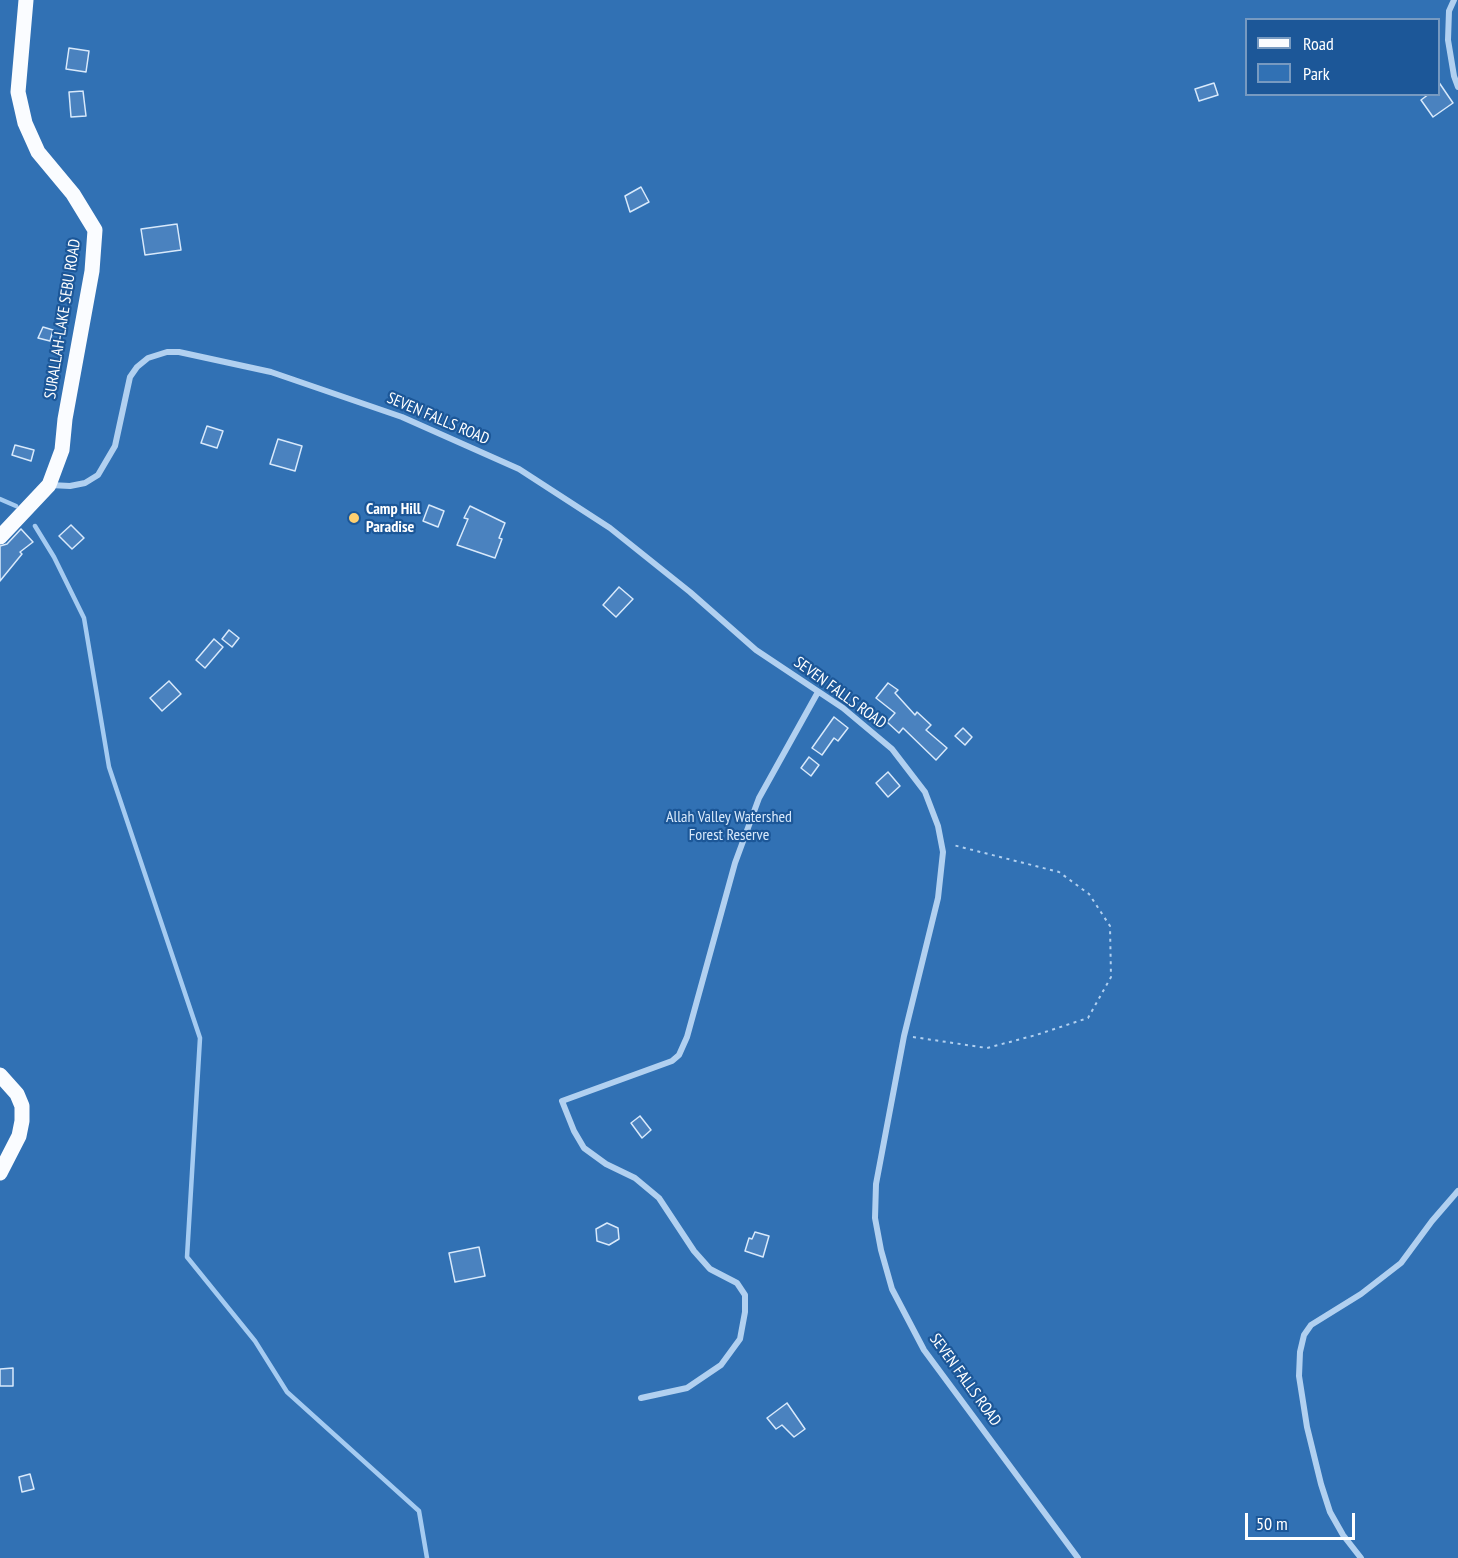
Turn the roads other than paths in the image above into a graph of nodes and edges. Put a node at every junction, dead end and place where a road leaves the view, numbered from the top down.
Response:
1 (26, 0) edge
2 (1454, 0) edge
3 (1458, 87) edge
4 (49, 485) junction
5 (0, 537) edge
6 (818, 692) junction
7 (0, 1075) edge
8 (1, 1171) edge
9 (1458, 1191) edge
10 (641, 1398) dead end
11 (1078, 1558) edge
12 (1360, 1558) edge

1 - 4 main road, SURALLAH-LAKE SEBU ROAD
2 - 3 street
4 - 5 main road, SURALLAH-LAKE SEBU ROAD
4 - 6 street, SEVEN FALLS ROAD
6 - 10 street
6 - 11 street, SEVEN FALLS ROAD
7 - 8 main road
9 - 12 street

